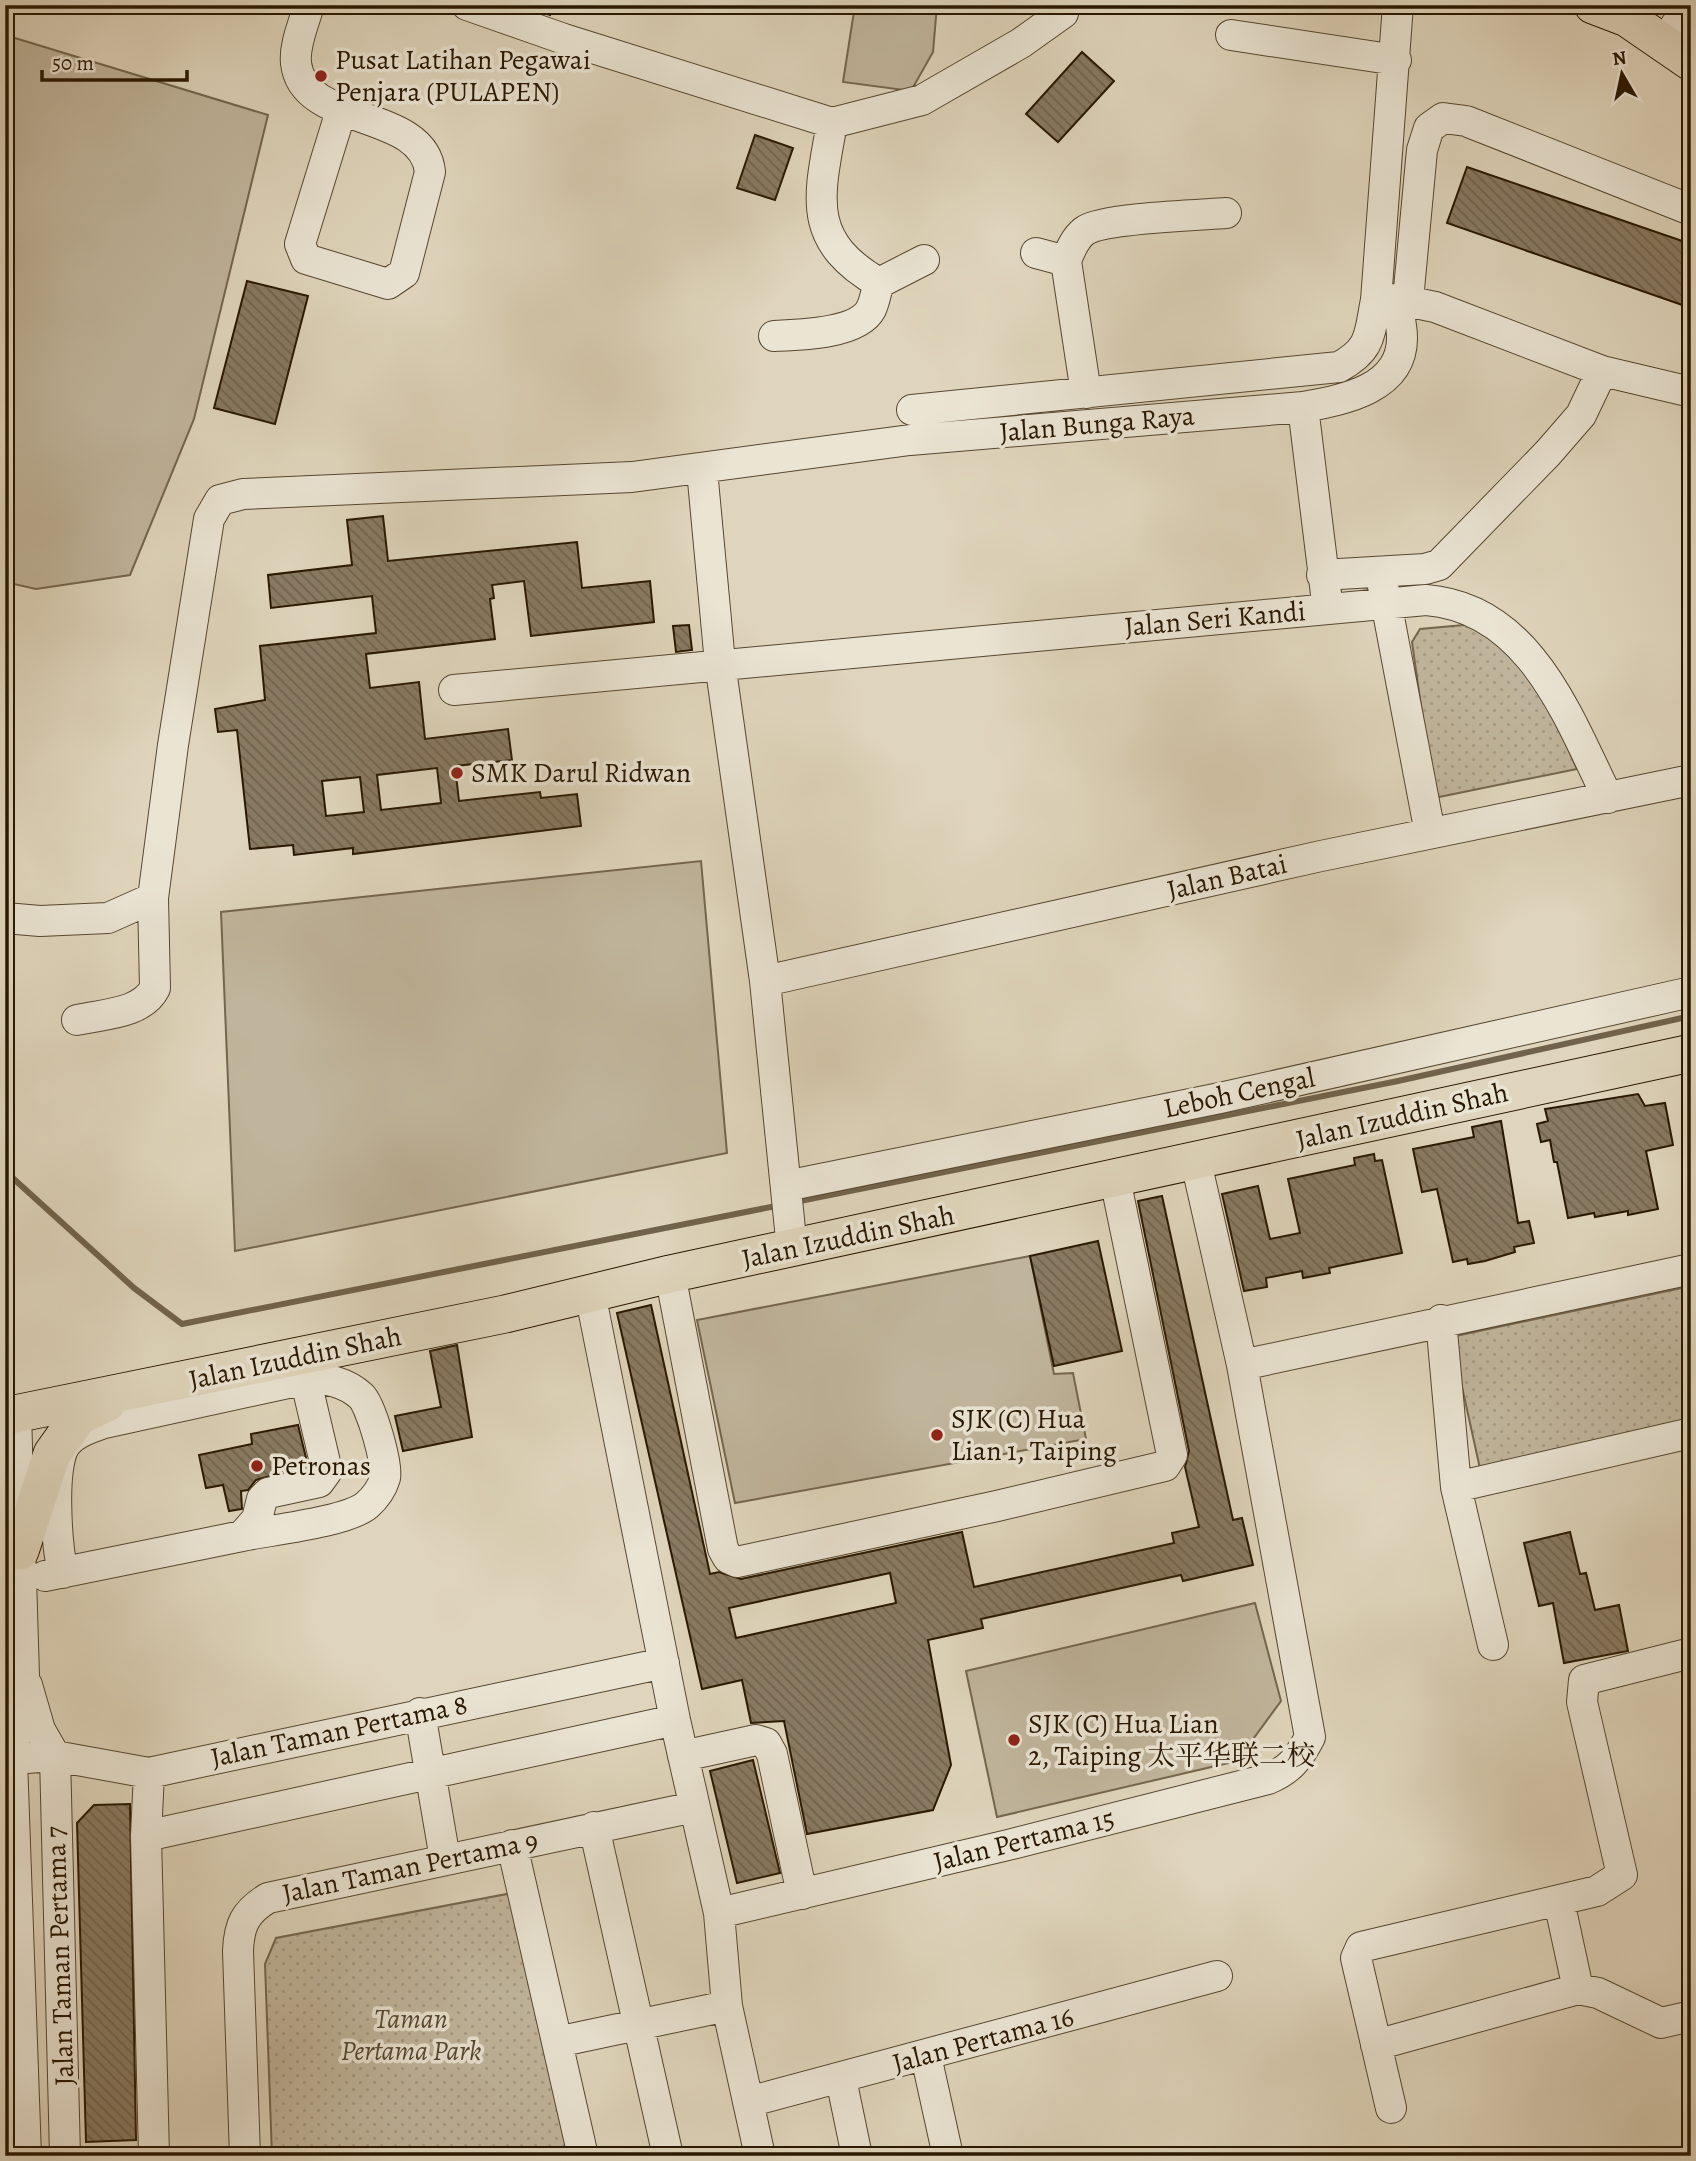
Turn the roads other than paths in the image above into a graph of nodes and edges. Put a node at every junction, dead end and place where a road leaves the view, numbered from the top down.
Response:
1 (309, 5) edge
2 (467, 5) edge
3 (1065, 5) edge
4 (1398, 5) edge
5 (1593, 5) edge
6 (1689, 5) edge
7 (1231, 35) dead end
8 (1678, 52) edge
9 (1395, 60) junction
10 (341, 111) junction
11 (832, 123) junction
12 (1691, 210) edge
13 (1226, 213) dead end
14 (1036, 253) dead end
15 (924, 260) dead end
16 (1066, 261) junction
17 (879, 282) junction
18 (1394, 300) junction
19 (774, 336) dead end
20 (1602, 370) junction
21 (1691, 392) edge
22 (1086, 393) junction
23 (1303, 407) junction
24 (912, 410) dead end
25 (702, 470) junction
26 (1381, 570) junction
27 (1322, 575) junction
28 (1386, 605) junction
29 (1329, 609) junction
30 (720, 663) junction
31 (454, 690) dead end
32 (1691, 780) edge
33 (1608, 798) junction
34 (1430, 833) junction
35 (153, 898) junction
36 (5, 918) edge
37 (765, 981) junction
38 (1691, 992) edge
39 (77, 1020) dead end
40 (1690, 1058) edge
41 (1196, 1162) junction
42 (1115, 1179) junction
43 (787, 1197) junction
44 (792, 1249) junction
45 (1691, 1269) edge
46 (670, 1274) junction
47 (590, 1293) junction
48 (1441, 1320) junction
49 (1242, 1365) junction
50 (303, 1367) junction
51 (145, 1389) junction
52 (11, 1431) edge
53 (1691, 1433) edge
54 (1456, 1487) junction
55 (242, 1536) junction
56 (21, 1566) junction
57 (63, 1573) junction
58 (1493, 1645) dead end
59 (1691, 1653) edge
60 (664, 1663) junction
61 (24, 1676) junction
62 (420, 1713) junction
63 (675, 1720) junction
64 (55, 1756) junction
65 (683, 1756) junction
66 (12, 1759) junction
67 (149, 1773) junction
68 (430, 1774) junction
69 (694, 1807) junction
70 (14, 1817) junction
71 (594, 1827) junction
72 (146, 1836) junction
73 (512, 1844) junction
74 (445, 1859) junction
75 (802, 1894) junction
76 (1559, 1901) junction
77 (719, 1913) junction
78 (1217, 1976) dead end
79 (1578, 1989) junction
80 (727, 2006) junction
81 (1691, 2016) edge
82 (640, 2024) junction
83 (557, 2042) junction
84 (1376, 2045) junction
85 (926, 2056) junction
86 (841, 2079) junction
87 (748, 2102) junction
88 (1391, 2108) dead end
89 (26, 2156) edge
90 (65, 2156) edge
91 (154, 2156) edge
92 (245, 2156) edge
93 (583, 2156) edge
94 (668, 2156) edge
95 (760, 2156) edge
96 (857, 2156) edge
97 (948, 2156) edge

1 - 10 street
2 - 11 street
3 - 11 street
4 - 9 street, Jalan Bunga Raya
5 - 8 main road
6 - 8 street
7 - 9 street
9 - 18 street, Jalan Bunga Raya
10 - 10 street
11 - 17 street
12 - 18 street
13 - 16 street
14 - 16 street
15 - 17 street
16 - 22 street
17 - 19 street
18 - 20 street
18 - 22 street, Jalan Bunga Raya
18 - 23 street, Jalan Bunga Raya
20 - 21 street
20 - 26 street
22 - 24 street, Jalan Bunga Raya
23 - 25 street, Jalan Bunga Raya
23 - 27 street
25 - 30 street
25 - 35 street, Jalan Bunga Raya
26 - 27 street
26 - 28 street
27 - 29 street
28 - 29 street, Jalan Seri Kandi
28 - 33 street, Jalan Seri Kandi
28 - 34 street
29 - 30 street, Jalan Seri Kandi
30 - 31 street, Jalan Seri Kandi
30 - 37 street
32 - 33 street, Jalan Batai
33 - 34 street, Jalan Batai
34 - 37 street, Jalan Batai
35 - 36 street
35 - 39 street
37 - 43 street
38 - 43 street, Leboh Cengal
40 - 41 main road, Jalan Izuddin Shah
41 - 42 main road, Jalan Izuddin Shah
41 - 49 street
42 - 44 main road, Jalan Izuddin Shah
42 - 46 street
43 - 44 street
44 - 46 main road, Jalan Izuddin Shah
45 - 48 street
46 - 47 main road, Jalan Izuddin Shah
47 - 50 main road, Jalan Izuddin Shah
47 - 60 street
48 - 49 street
48 - 54 street
49 - 75 street, Jalan Pertama 15
50 - 51 main road, Jalan Izuddin Shah
50 - 55 street
50 - 55 street
50 - 57 street
51 - 52 main road, Jalan Izuddin Shah
51 - 56 main road
52 - 56 street
53 - 54 street
54 - 58 street
55 - 57 street
56 - 57 street
56 - 61 street
59 - 76 street
60 - 62 street, Jalan Taman Pertama 8
60 - 63 street
61 - 64 street
61 - 66 street
62 - 67 street, Jalan Taman Pertama 8
62 - 68 street
63 - 65 street
63 - 68 street
64 - 66 street, Jalan Taman Pertama 8
64 - 67 street, Jalan Taman Pertama 8
64 - 70 street
64 - 90 street, Jalan Taman Pertama 7
65 - 69 street
65 - 75 street
66 - 70 street
67 - 72 street
68 - 72 street
68 - 74 street
69 - 71 street, Jalan Taman Pertama 9
69 - 77 street
70 - 89 street
71 - 73 street, Jalan Taman Pertama 9
71 - 82 street
72 - 91 street
73 - 74 street, Jalan Taman Pertama 9
73 - 83 street
74 - 92 street, Jalan Taman Pertama 9
75 - 77 street, Jalan Pertama 15
76 - 79 street
76 - 84 street
77 - 80 street
78 - 85 street, Jalan Pertama 16
79 - 81 street
79 - 84 street
80 - 82 street
80 - 87 street
82 - 83 street
82 - 94 street
83 - 93 street
84 - 88 street
85 - 86 street, Jalan Pertama 16
85 - 97 street
86 - 87 street, Jalan Pertama 16
86 - 96 street
87 - 95 street

